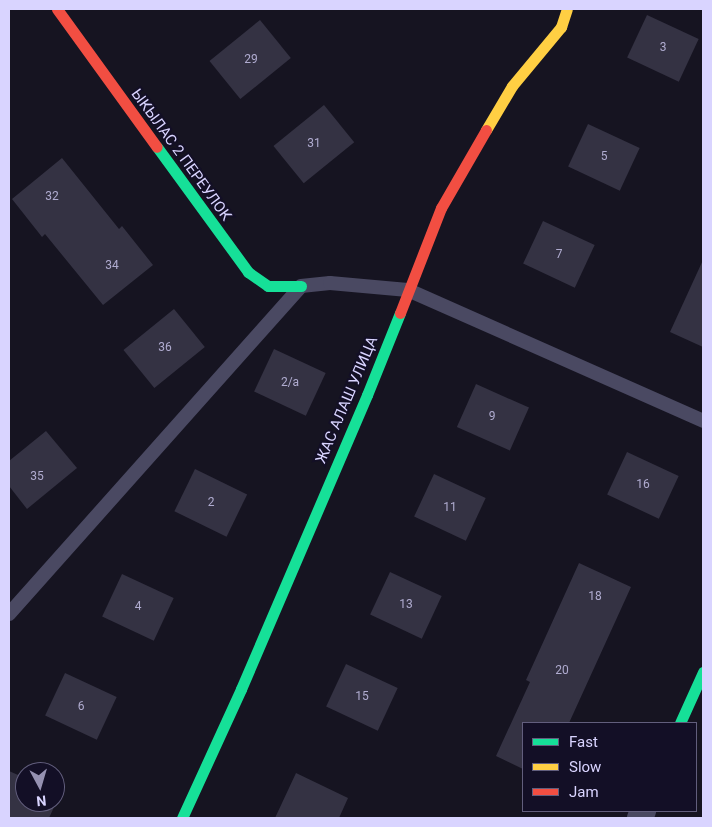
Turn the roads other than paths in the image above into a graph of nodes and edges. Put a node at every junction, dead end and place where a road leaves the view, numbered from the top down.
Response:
1 (57, 9) edge
2 (567, 9) edge
3 (301, 286) junction
4 (408, 290) junction
5 (703, 421) edge
6 (9, 614) edge
7 (703, 672) edge
8 (680, 722) edge
9 (182, 818) edge

1 - 3 street, ЫКЫЛАС 2 ПЕРЕУЛОК
2 - 4 street, ЖАС АЛАШ УЛИЦА
3 - 4 lane
3 - 6 lane
4 - 5 lane
4 - 9 street, ЖАС АЛАШ УЛИЦА
7 - 8 street

